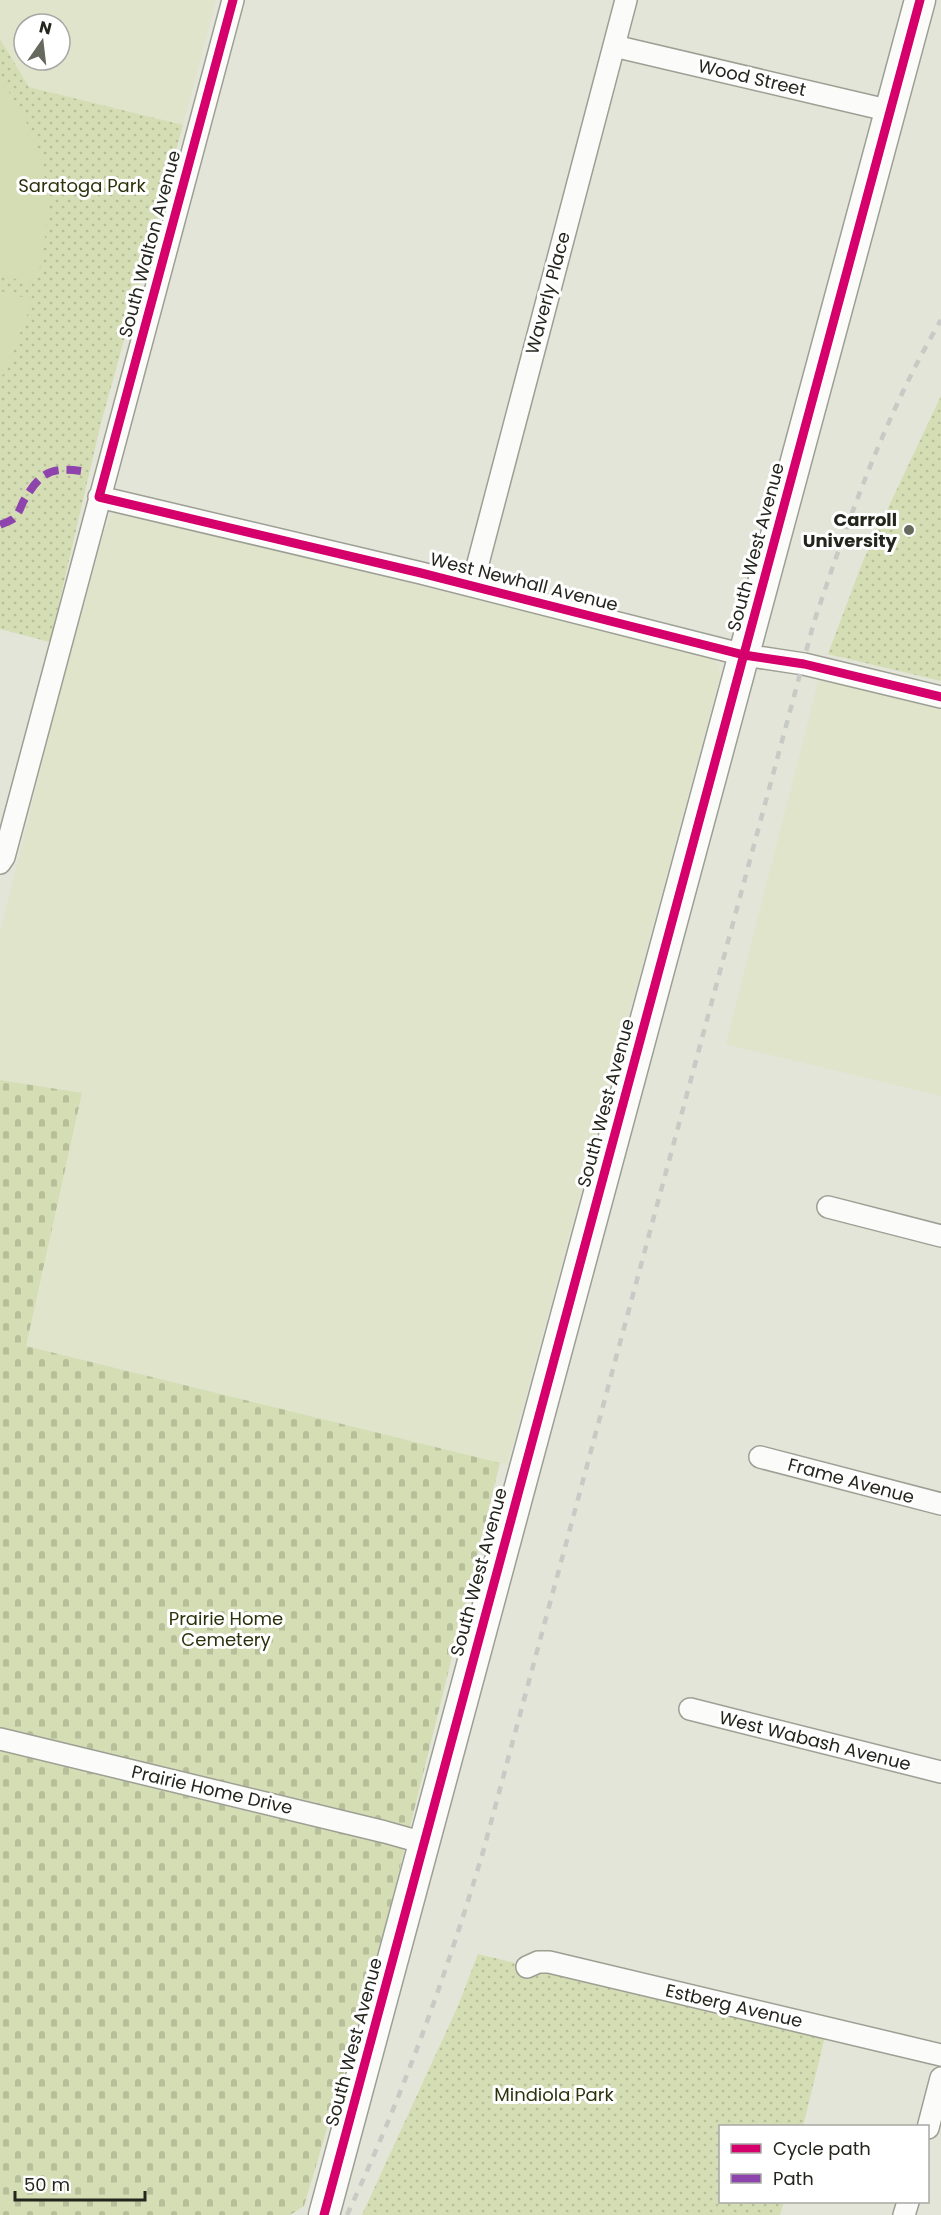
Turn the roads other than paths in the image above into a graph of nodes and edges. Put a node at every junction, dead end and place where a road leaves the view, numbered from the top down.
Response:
1 (233, 0) edge
2 (626, 0) edge
3 (920, 0) edge
4 (614, 46) junction
5 (891, 111) junction
6 (99, 497) junction
7 (472, 586) junction
8 (744, 655) junction
9 (941, 697) edge
10 (0, 863) edge
11 (828, 1207) dead end
12 (941, 1236) edge
13 (760, 1457) dead end
14 (941, 1504) edge
15 (690, 1709) dead end
16 (0, 1739) edge
17 (941, 1772) edge
18 (424, 1843) junction
19 (527, 1966) dead end
20 (941, 2055) edge
21 (941, 2078) edge
22 (928, 2125) edge
23 (324, 2215) edge

1 - 6 street, South Walton Avenue
2 - 4 street, Waverly Place
3 - 5 street, South West Avenue
4 - 5 street, Wood Street
4 - 7 street, Waverly Place
5 - 8 street, South West Avenue
6 - 7 street, West Newhall Avenue
6 - 10 street, South Walton Avenue
7 - 8 street, West Newhall Avenue
8 - 9 street, West Newhall Avenue
8 - 18 street, South West Avenue
11 - 12 street
13 - 14 street, Frame Avenue
15 - 17 street, West Wabash Avenue
16 - 18 street, Prairie Home Drive
18 - 23 street, South West Avenue
19 - 20 street, Estberg Avenue
21 - 22 street

